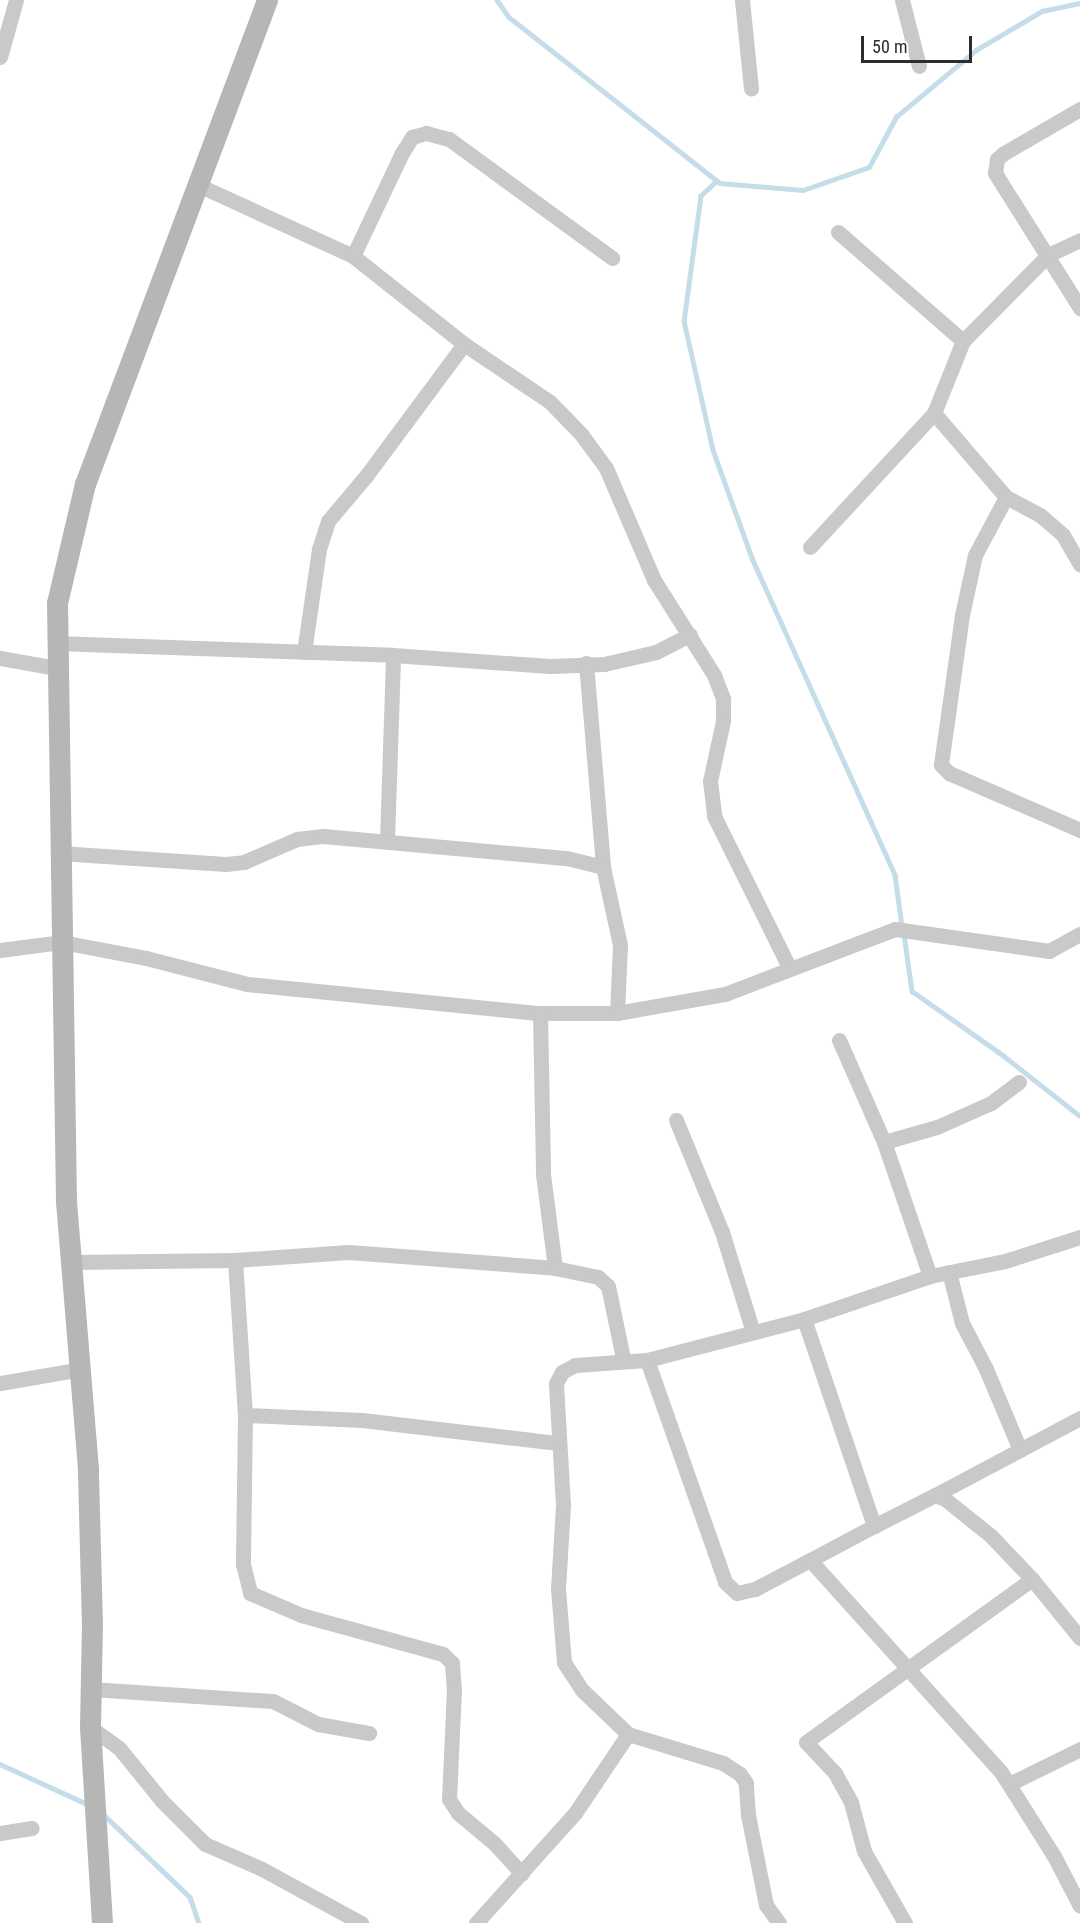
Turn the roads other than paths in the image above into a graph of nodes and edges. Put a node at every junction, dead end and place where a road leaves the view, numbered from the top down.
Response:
1 (16, 0) edge
2 (742, 0) edge
3 (902, 0) edge
4 (263, 1) edge
5 (0, 57) edge
6 (919, 66) dead end
7 (751, 89) dead end
8 (1080, 109) edge
9 (198, 184) junction
10 (838, 232) dead end
11 (1080, 240) edge
12 (1048, 255) junction
13 (353, 256) junction
14 (612, 258) dead end
15 (1080, 308) edge
16 (963, 341) junction
17 (464, 344) junction
18 (934, 413) junction
19 (1006, 497) junction
20 (810, 547) dead end
21 (1080, 564) edge
22 (690, 634) junction
23 (56, 643) junction
24 (304, 652) junction
25 (393, 655) junction
26 (0, 658) edge
27 (586, 663) junction
28 (56, 668) junction
29 (1080, 831) edge
30 (387, 840) junction
31 (59, 853) junction
32 (603, 867) junction
33 (1080, 934) edge
34 (62, 942) junction
35 (0, 950) edge
36 (789, 967) junction
37 (540, 1013) junction
38 (617, 1013) junction
39 (839, 1040) dead end
40 (1019, 1082) dead end
41 (676, 1120) dead end
42 (884, 1142) junction
43 (1080, 1237) edge
44 (235, 1260) junction
45 (69, 1262) junction
46 (555, 1268) junction
47 (950, 1272) junction
48 (930, 1276) junction
49 (804, 1319) junction
50 (753, 1332) junction
51 (623, 1359) junction
52 (647, 1360) junction
53 (81, 1369) junction
54 (0, 1383) edge
55 (245, 1415) junction
56 (1080, 1418) edge
57 (557, 1443) junction
58 (1020, 1450) junction
59 (935, 1495) junction
60 (874, 1526) junction
61 (810, 1560) junction
62 (1032, 1579) junction
63 (1080, 1638) edge
64 (911, 1670) junction
65 (91, 1689) junction
66 (90, 1727) junction
67 (369, 1733) dead end
68 (628, 1734) junction
69 (1080, 1749) edge
70 (1009, 1784) junction
71 (32, 1828) dead end
72 (0, 1833) edge
73 (522, 1874) junction
74 (1080, 1906) edge
75 (102, 1923) edge
76 (361, 1923) edge
77 (477, 1923) edge
78 (779, 1923) edge
79 (905, 1923) edge

1 - 5 street
2 - 7 street
3 - 6 street
4 - 9 main road
8 - 12 street
9 - 13 street
9 - 23 main road
10 - 16 street
11 - 12 street
12 - 15 street
12 - 16 street
13 - 14 street
13 - 17 street
16 - 18 street
17 - 22 street
17 - 24 street
18 - 19 street
18 - 20 street
19 - 21 street
19 - 29 street
22 - 27 street
22 - 36 street
23 - 24 street
23 - 28 main road
24 - 25 street
25 - 27 street
25 - 30 street
26 - 28 street
27 - 32 street
28 - 31 main road
30 - 31 street
30 - 32 street
31 - 34 main road
32 - 38 street
33 - 36 street
34 - 35 street
34 - 37 street
34 - 45 main road
36 - 38 street
37 - 38 street
37 - 46 street
39 - 42 street
40 - 42 street
41 - 50 street
42 - 48 street
43 - 47 street
44 - 45 street
44 - 46 street
44 - 55 street
45 - 53 main road
46 - 51 street
47 - 48 street
47 - 58 street
48 - 49 street
49 - 50 street
49 - 60 street
50 - 52 street
51 - 52 street
51 - 57 street
52 - 61 street
53 - 54 street
53 - 65 main road
55 - 57 street
55 - 73 street
56 - 58 street
57 - 68 street
58 - 59 street
59 - 60 street
59 - 62 street
60 - 61 street
61 - 64 street
62 - 63 street
62 - 64 street
64 - 70 street
64 - 79 street
65 - 66 main road
65 - 67 street
66 - 75 main road
66 - 76 street
68 - 73 street
68 - 78 street
69 - 70 street
70 - 74 street
71 - 72 street
73 - 77 street

